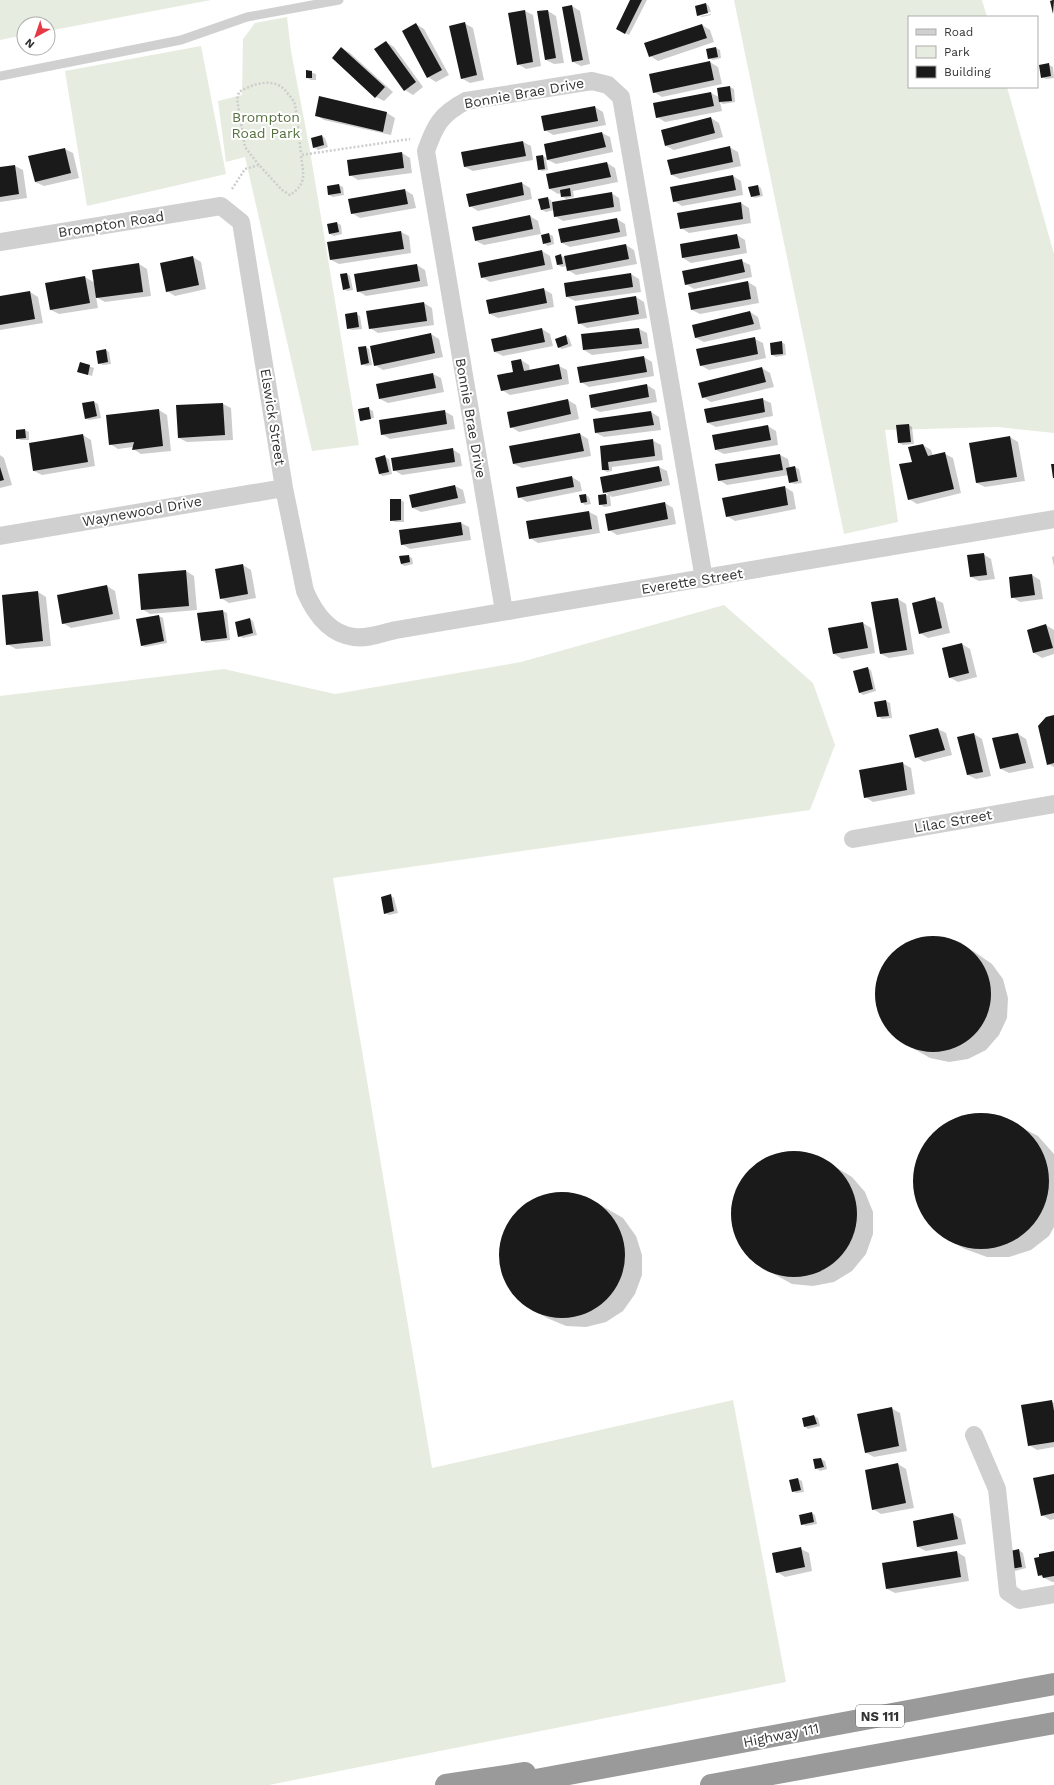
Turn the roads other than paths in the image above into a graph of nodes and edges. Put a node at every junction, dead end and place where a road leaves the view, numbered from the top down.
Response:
1 (339, 0) edge
2 (0, 76) edge
3 (221, 206) joint
4 (0, 242) edge
5 (284, 488) junction
6 (1054, 519) edge
7 (0, 536) edge
8 (704, 579) junction
9 (504, 611) junction
10 (332, 628) joint
11 (1054, 804) edge
12 (853, 839) dead end
13 (974, 1435) dead end
14 (1054, 1594) edge
15 (1054, 1684) edge
16 (1054, 1723) edge
17 (706, 1748) junction
18 (446, 1785) edge
19 (509, 1785) edge
20 (711, 1785) edge

1 - 2 lane
3 - 4 street, Brompton Road
3 - 5 street, Elswick Street
5 - 7 street, Waynewood Drive
5 - 10 street, Elswick Street
6 - 8 street, Everette Street
8 - 9 street, Everette Street
8 - 9 street, Bonnie Brae Drive
9 - 10 street, Everette Street
11 - 12 street, Lilac Street
13 - 14 street
15 - 17 highway, Highway 111 / NS 111
16 - 20 highway
17 - 18 highway
17 - 19 highway, Highway 111 / NS 111

